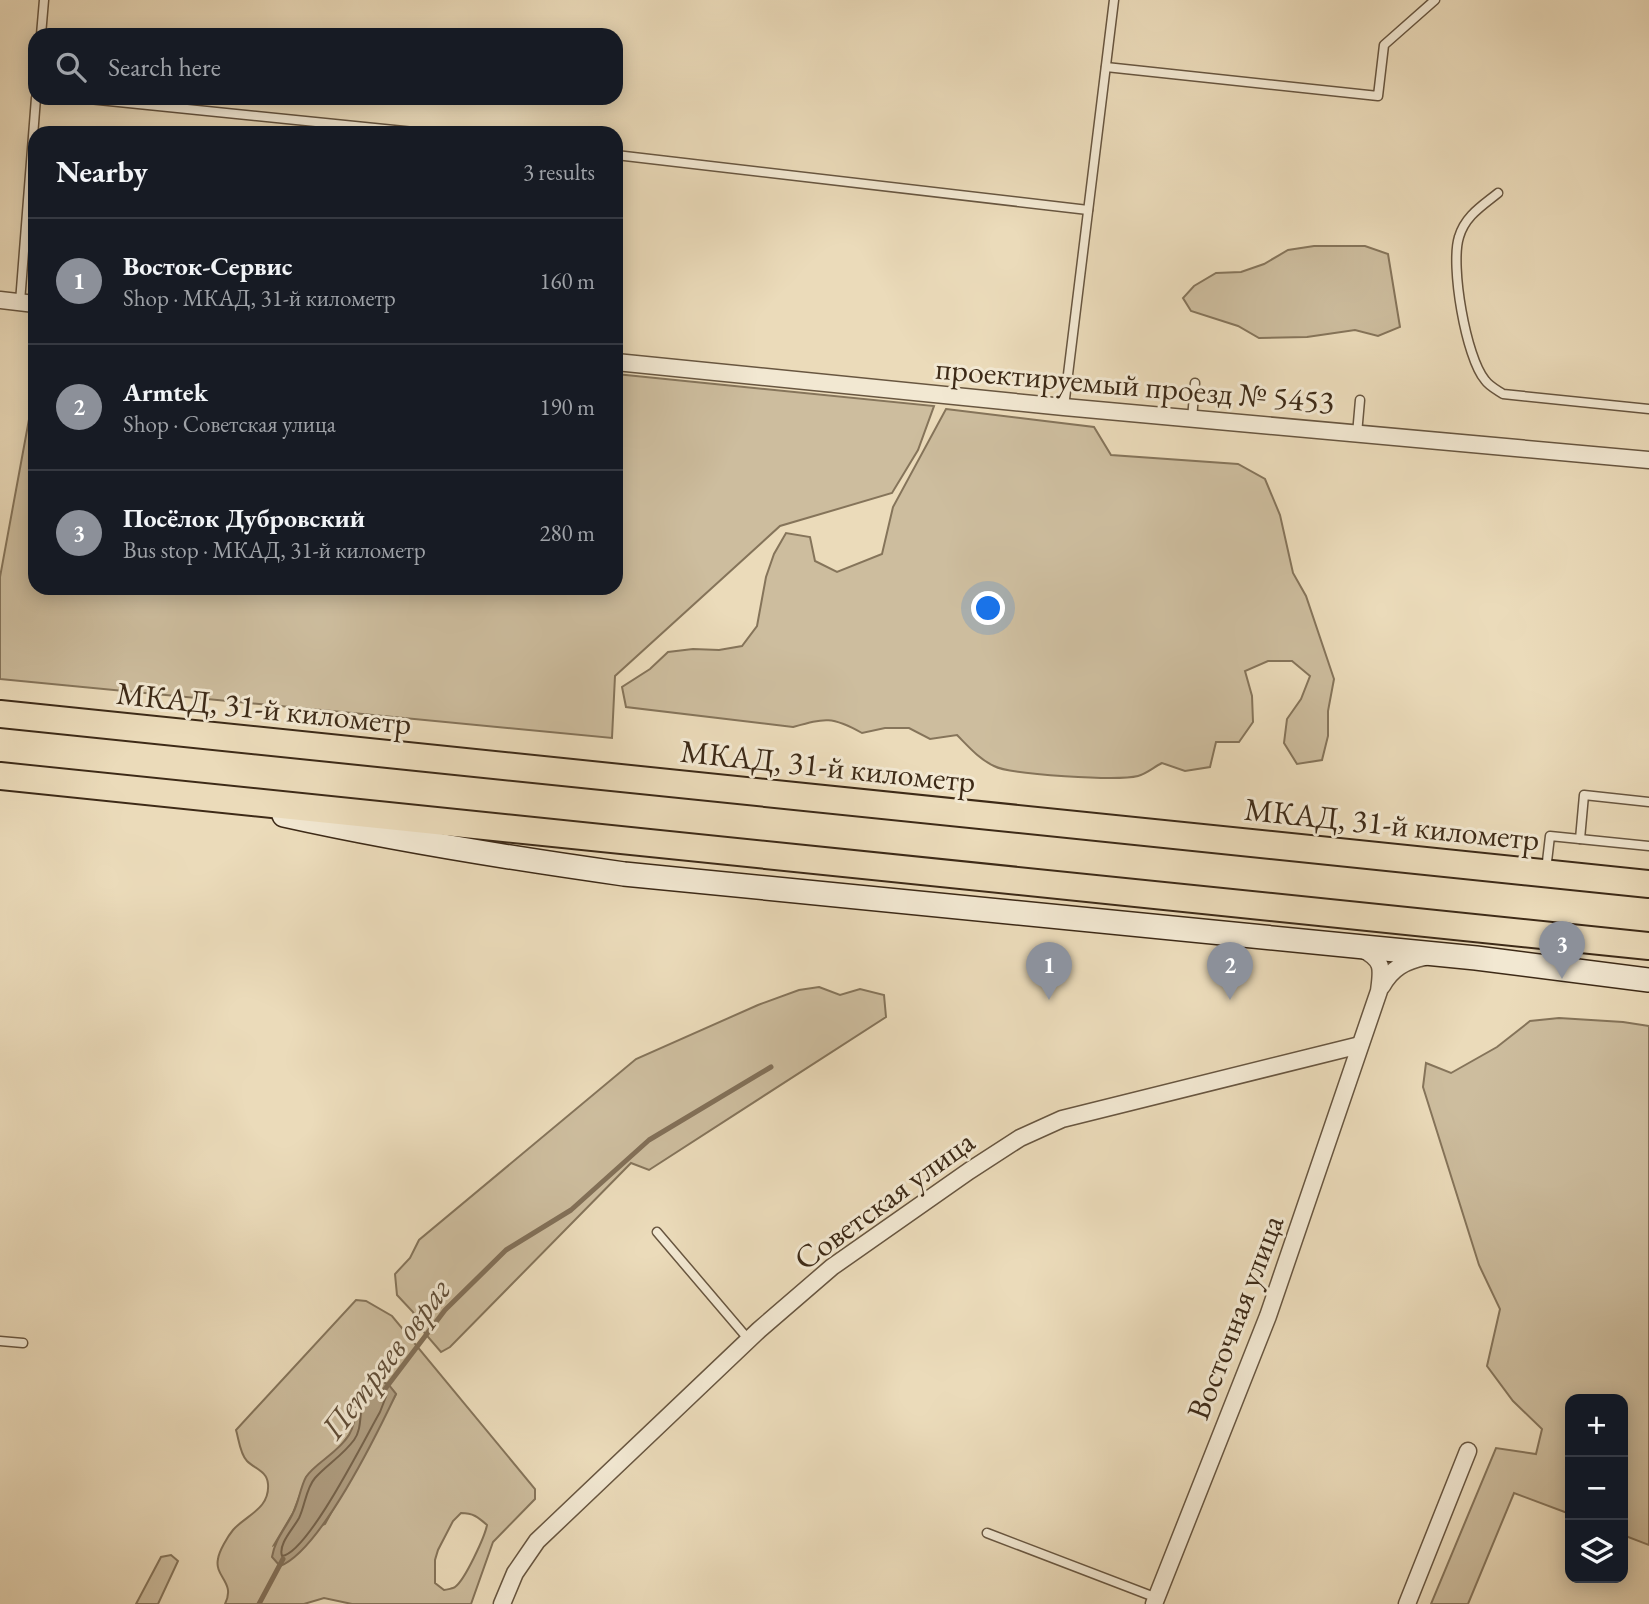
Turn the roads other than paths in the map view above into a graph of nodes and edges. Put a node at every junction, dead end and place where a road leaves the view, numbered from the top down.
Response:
1 (44, 0) edge
2 (1114, 0) edge
3 (1435, 0) edge
4 (42, 28) edge
5 (1106, 67) junction
6 (36, 105) edge
7 (148, 105) edge
8 (35, 126) edge
9 (355, 126) edge
10 (623, 156) edge
11 (1498, 193) dead end
12 (1088, 210) junction
13 (28, 280) edge
14 (0, 300) edge
15 (27, 303) edge
16 (623, 363) edge
17 (1195, 383) dead end
18 (1360, 400) dead end
19 (1064, 407) junction
20 (1649, 409) edge
21 (1192, 419) junction
22 (1357, 434) junction
23 (1649, 460) edge
24 (0, 714) edge
25 (0, 776) edge
26 (206, 798) junction
27 (1649, 802) edge
28 (1580, 839) junction
29 (1649, 846) edge
30 (1546, 873) junction
31 (1649, 884) edge
32 (1649, 946) edge
33 (1357, 947) junction
34 (1435, 954) junction
35 (1642, 979) edge
36 (1378, 991) junction
37 (1360, 1045) junction
38 (657, 1232) dead end
39 (749, 1340) junction
40 (0, 1341) edge
41 (23, 1343) dead end
42 (1468, 1451) dead end
43 (987, 1533) dead end
44 (1155, 1601) edge
45 (502, 1604) edge
46 (1407, 1604) edge

1 - 4 lane
2 - 5 lane
3 - 5 lane
5 - 12 lane
6 - 8 lane
7 - 9 lane
10 - 12 lane
11 - 20 lane
12 - 19 lane
13 - 15 lane
14 - 15 street
16 - 19 street, проектируемый проезд № 5453
17 - 21 lane
18 - 22 lane
19 - 21 street, проектируемый проезд № 5453
21 - 22 street, проектируемый проезд № 5453
22 - 23 street, проектируемый проезд № 5453
24 - 30 highway, МКАД, 31-й километр
25 - 26 highway
26 - 32 highway
26 - 33 main road
27 - 28 lane
28 - 29 lane
28 - 30 lane
30 - 31 highway, МКАД, 31-й километр
33 - 34 main road
33 - 36 street
34 - 35 main road
34 - 36 street
36 - 37 street
37 - 39 street, Советская улица
37 - 44 street, Восточная улица
38 - 39 lane
39 - 45 street, Советская улица
40 - 41 lane
42 - 46 street
43 - 44 lane

